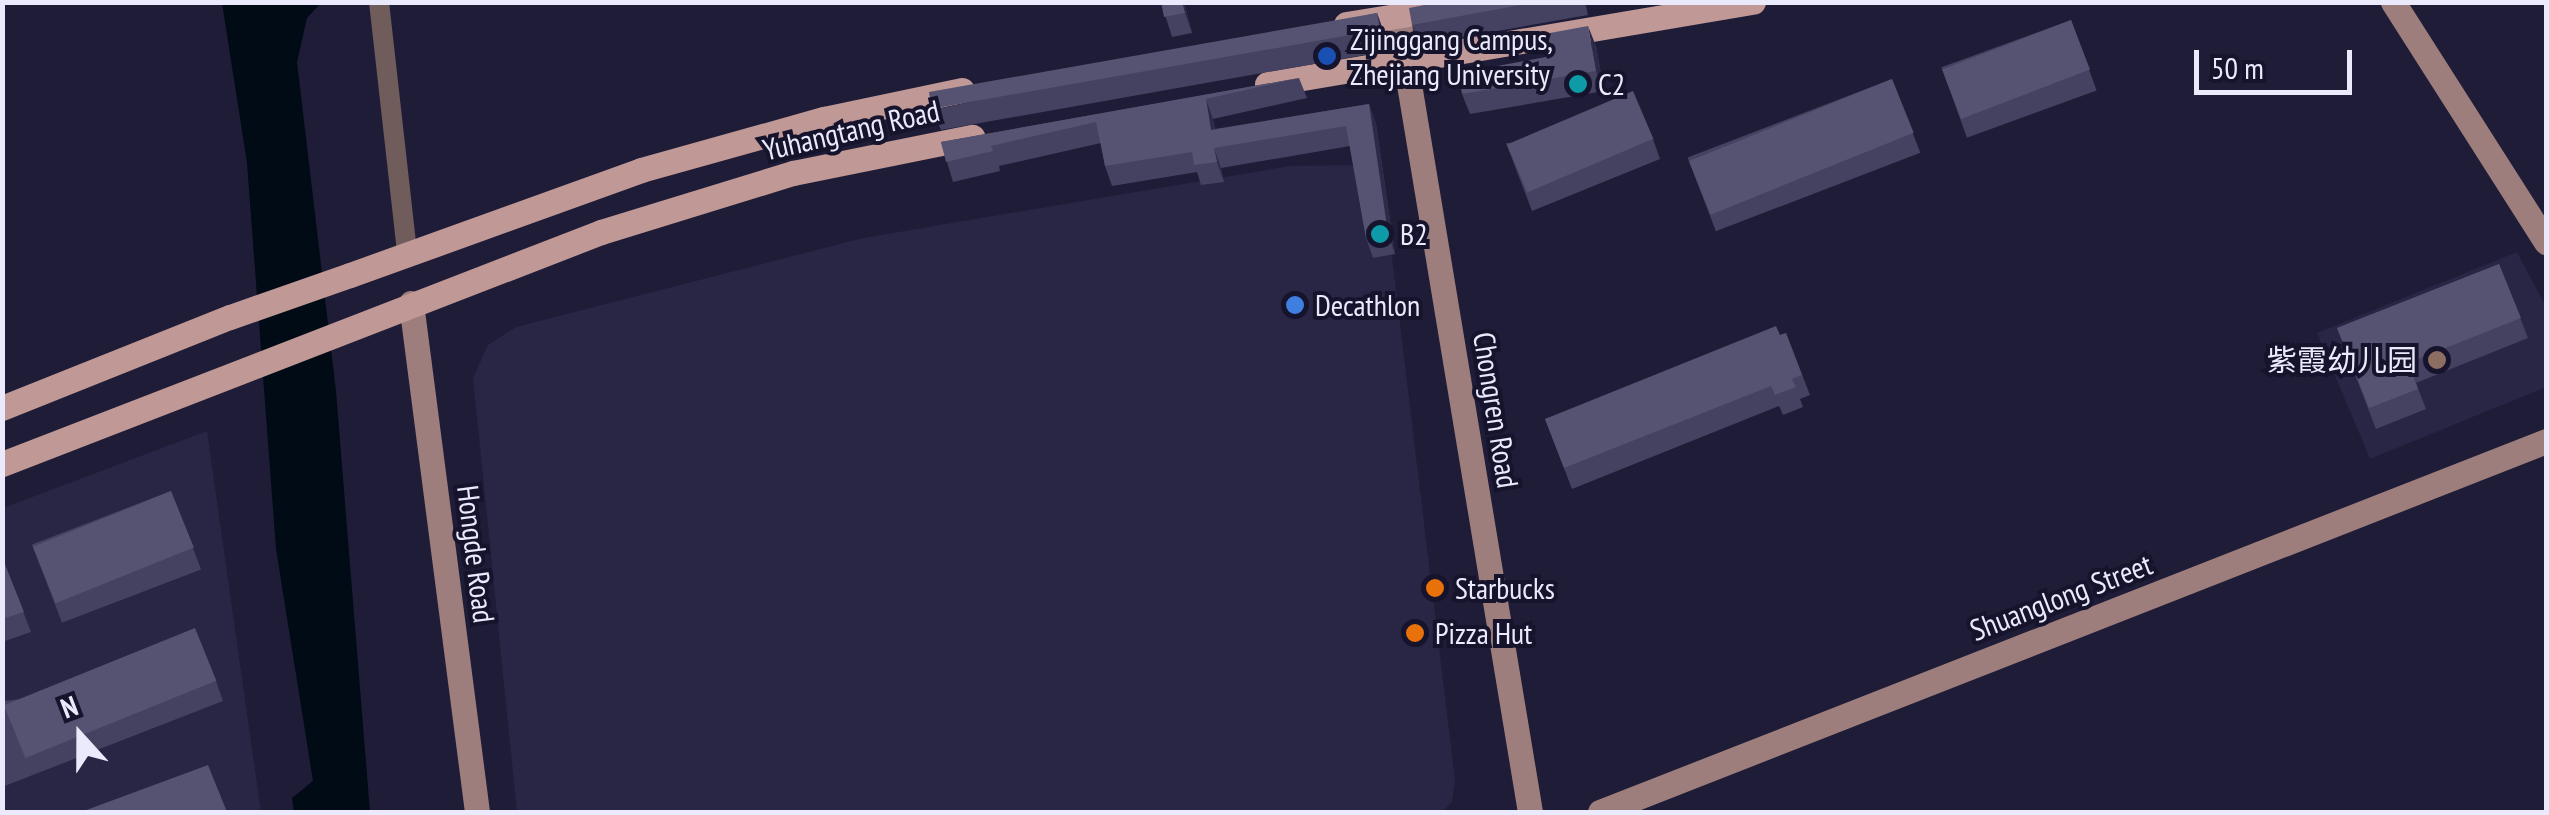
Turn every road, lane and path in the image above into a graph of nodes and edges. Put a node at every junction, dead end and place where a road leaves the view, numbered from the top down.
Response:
1 (379, 2) edge
2 (1484, 2) edge
3 (1753, 2) edge
4 (2393, 2) edge
5 (1398, 18) junction
6 (1327, 26) edge
7 (1406, 63) junction
8 (993, 84) edge
9 (1245, 88) edge
10 (996, 132) edge
11 (2546, 242) edge
12 (407, 253) junction
13 (411, 303) junction
14 (2, 408) edge
15 (2546, 441) edge
16 (2, 464) edge
17 (477, 812) edge
18 (1530, 812) edge
19 (1600, 812) edge

1 - 12 street
2 - 5 main road
3 - 7 main road
4 - 11 street
5 - 6 main road
5 - 7 street, Chongren Road
7 - 9 main road
7 - 18 street, Chongren Road
8 - 12 main road, Yuhangtang Road
10 - 13 main road, Yuhangtang Road
12 - 14 main road, Yuhangtang Road, bridge
13 - 16 main road, Yuhangtang Road
13 - 17 street, Hongde Road
15 - 19 street, Shuanglong Street

